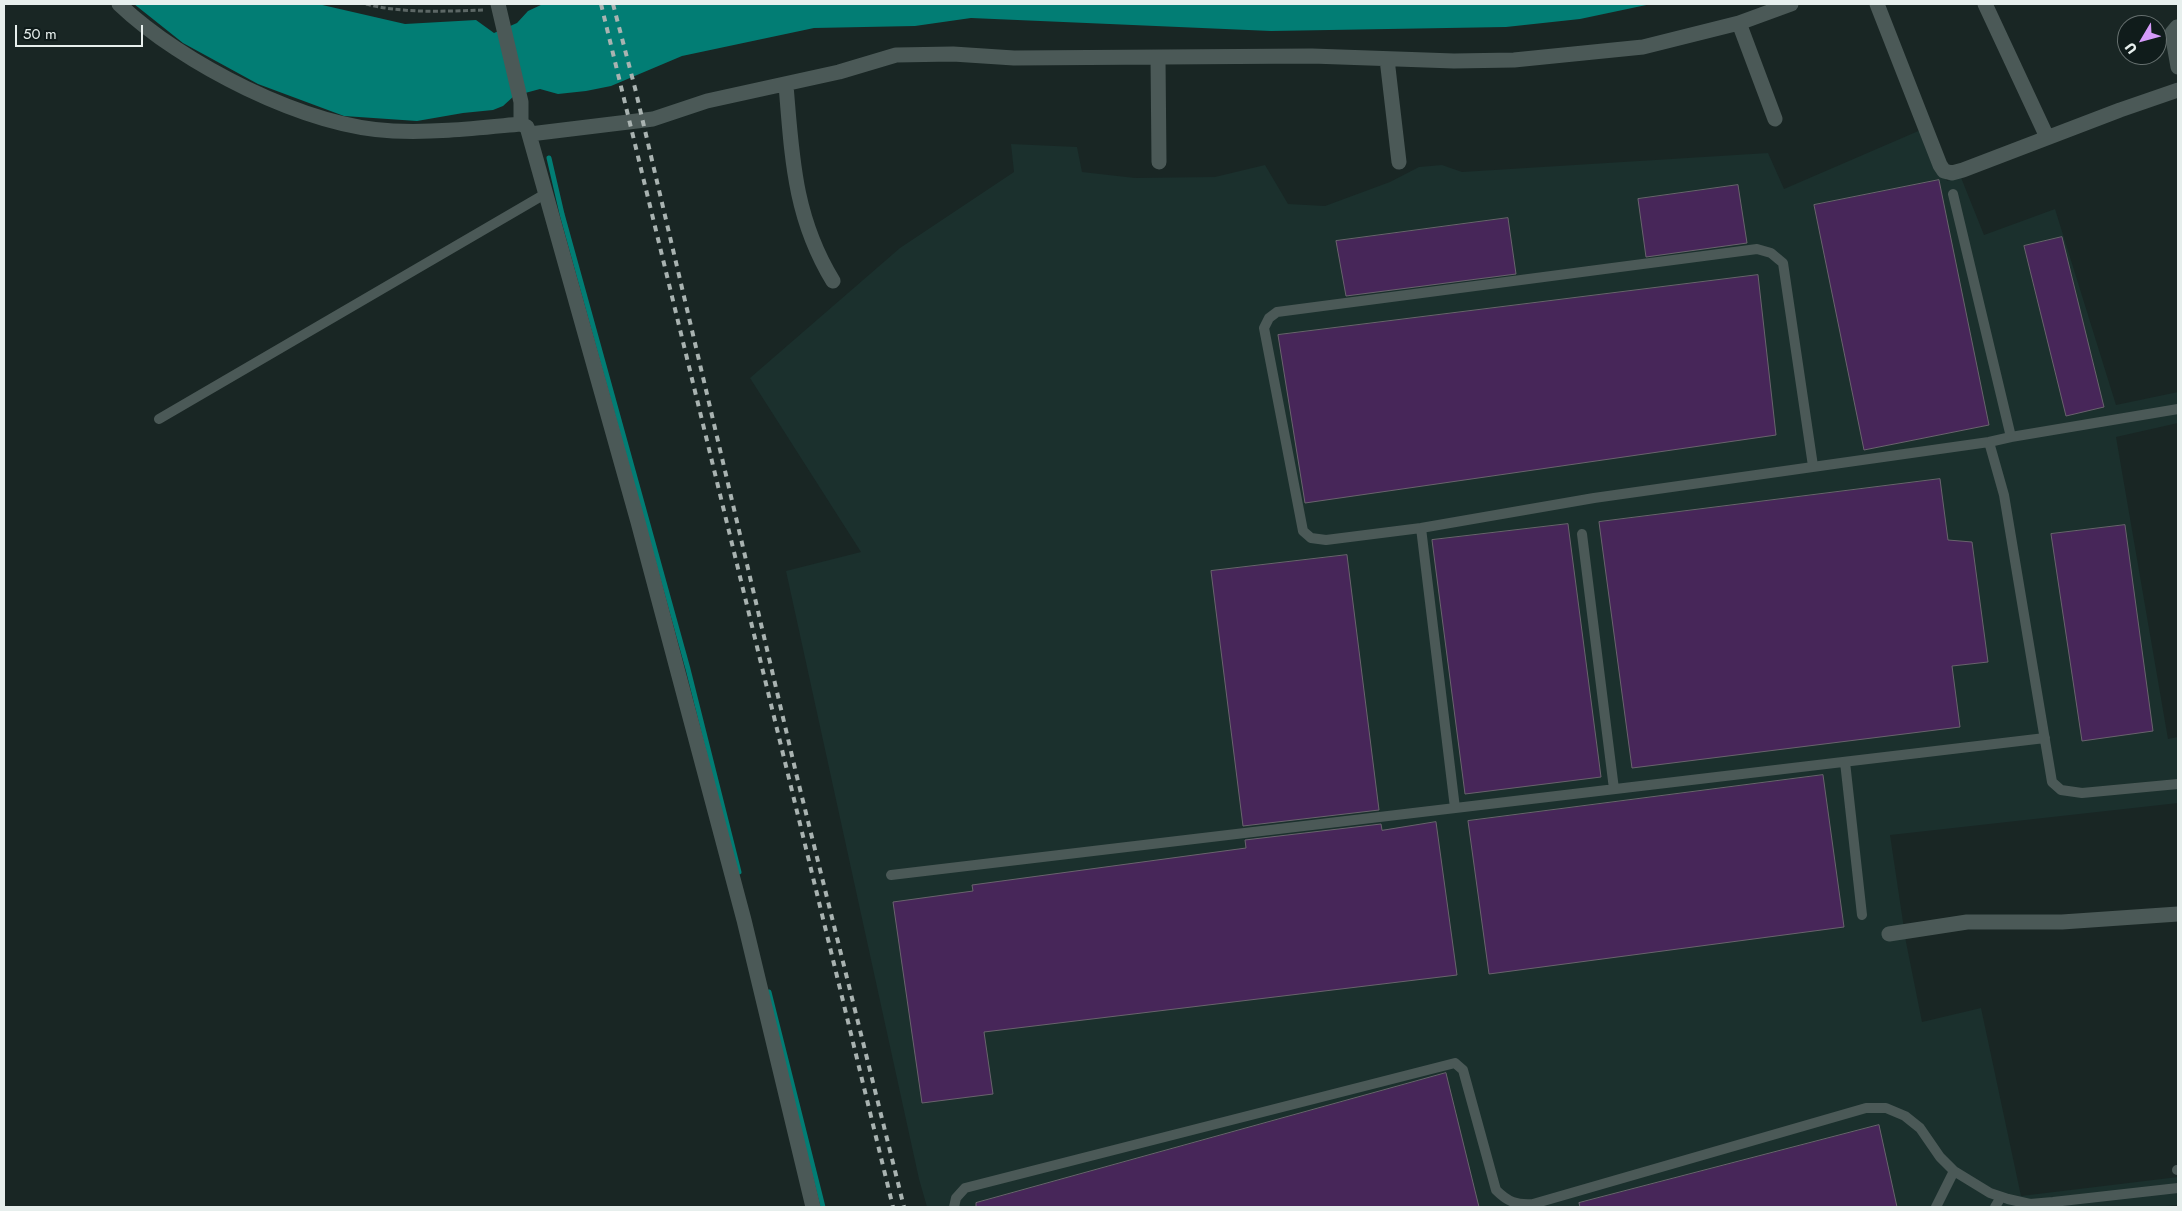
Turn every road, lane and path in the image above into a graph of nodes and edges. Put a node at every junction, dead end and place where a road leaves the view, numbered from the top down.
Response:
1 (120, 4) edge
2 (366, 4) edge
3 (1791, 4) edge
4 (1877, 4) edge
5 (1985, 4) edge
6 (502, 10) edge
7 (1739, 23) junction
8 (2177, 27) edge
9 (1158, 58) junction
10 (1387, 59) junction
11 (2178, 68) edge
12 (786, 85) junction
13 (2178, 90) edge
14 (1775, 119) dead end
15 (526, 129) junction
16 (2047, 137) junction
17 (1159, 162) dead end
18 (1399, 162) dead end
19 (545, 194) junction
20 (1953, 194) dead end
21 (833, 281) dead end
22 (2178, 409) edge
23 (159, 419) dead end
24 (2011, 437) junction
25 (1990, 442) junction
26 (1813, 466) junction
27 (1421, 528) junction
28 (1582, 534) dead end
29 (2045, 738) junction
30 (1845, 762) junction
31 (2178, 784) edge
32 (1614, 789) junction
33 (1455, 808) junction
34 (892, 875) dead end
35 (2178, 914) edge
36 (1862, 915) dead end
37 (1889, 934) dead end
38 (1954, 1171) junction
39 (2178, 1188) edge
40 (2001, 1197) junction
41 (813, 1207) edge
42 (954, 1207) edge
43 (1936, 1207) edge
44 (1995, 1207) edge

1 - 15 street
2 - 6 path
3 - 7 street
4 - 16 street
5 - 16 street
6 - 15 street
7 - 10 street
7 - 14 street
8 - 11 street
9 - 10 street
9 - 12 street
9 - 17 street
10 - 18 street
12 - 15 street
12 - 21 street
13 - 16 street
15 - 19 street
19 - 23 lane
19 - 41 street
20 - 24 lane
22 - 24 lane
24 - 25 lane
25 - 26 lane
25 - 29 lane
26 - 27 lane
26 - 27 lane
27 - 33 lane
28 - 32 lane
29 - 30 lane
29 - 31 lane
30 - 32 lane
30 - 36 lane
32 - 33 lane
33 - 34 lane
35 - 37 street
38 - 40 lane
38 - 42 lane
38 - 43 lane
39 - 40 lane
40 - 44 lane

